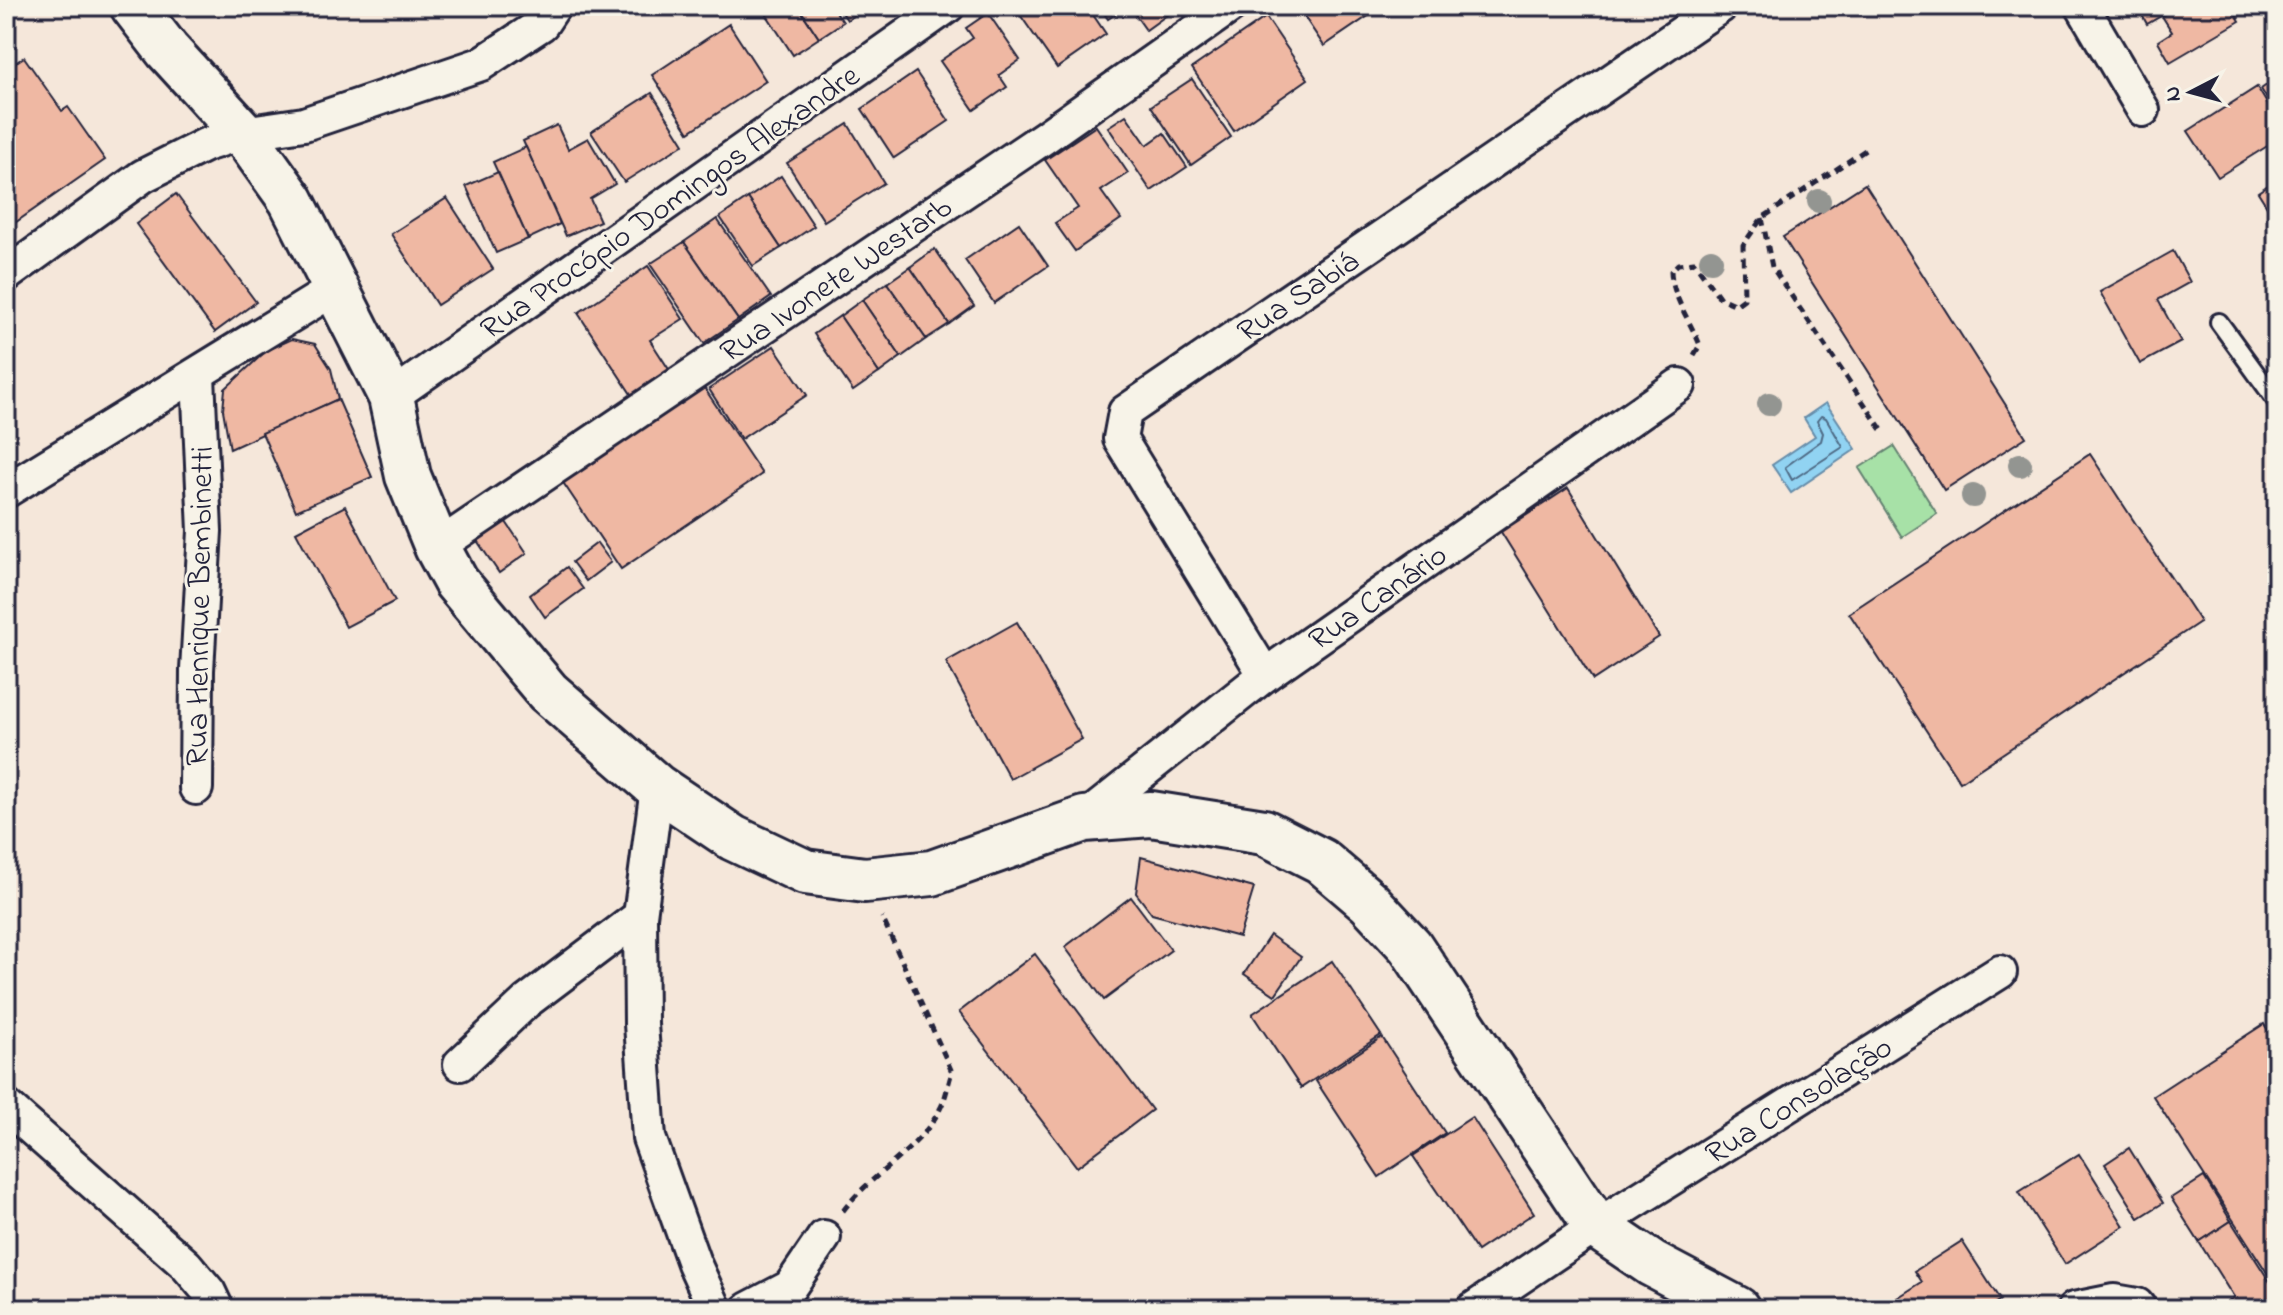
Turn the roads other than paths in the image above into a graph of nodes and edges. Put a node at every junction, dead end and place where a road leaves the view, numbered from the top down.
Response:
1 (133, 6) edge
2 (554, 6) edge
3 (948, 6) edge
4 (1231, 6) edge
5 (1721, 6) edge
6 (2082, 6) edge
7 (2143, 110) dead end
8 (243, 133) junction
9 (6, 275) edge
10 (336, 288) junction
11 (2219, 322) dead end
12 (198, 376) junction
13 (1679, 385) road end
14 (391, 397) junction
15 (2277, 402) edge
16 (6, 491) edge
17 (437, 547) junction
18 (1265, 675) junction
19 (657, 787) junction
20 (196, 788) dead end
21 (1084, 819) junction
22 (640, 916) junction
23 (2000, 972) dead end
24 (460, 1064) dead end
25 (6, 1106) edge
26 (1596, 1226) junction
27 (824, 1237) road end
28 (217, 1309) edge
29 (715, 1309) edge
30 (748, 1309) edge
31 (1473, 1309) edge
32 (1737, 1309) edge
33 (2074, 1309) edge
34 (2140, 1309) edge

1 - 8 main road
2 - 8 street
3 - 14 street, Rua Procópio Domingos Alexandre
4 - 17 street, Rua Ivonete Westarb
5 - 18 street, Rua Sabiá
6 - 7 street
8 - 9 street
8 - 10 main road
10 - 12 street
10 - 14 main road
11 - 15 lane
12 - 16 street
12 - 20 street, Rua Henrique Bembinetti
13 - 18 street, Rua Canário
14 - 17 main road
17 - 19 main road
18 - 21 street, Rua Canário
19 - 21 main road
19 - 22 street
21 - 26 main road
22 - 24 street
22 - 29 street
23 - 26 street, Rua Consolação
25 - 28 street
26 - 31 street, Rua Consolação
26 - 32 main road
27 - 30 street
33 - 34 street

